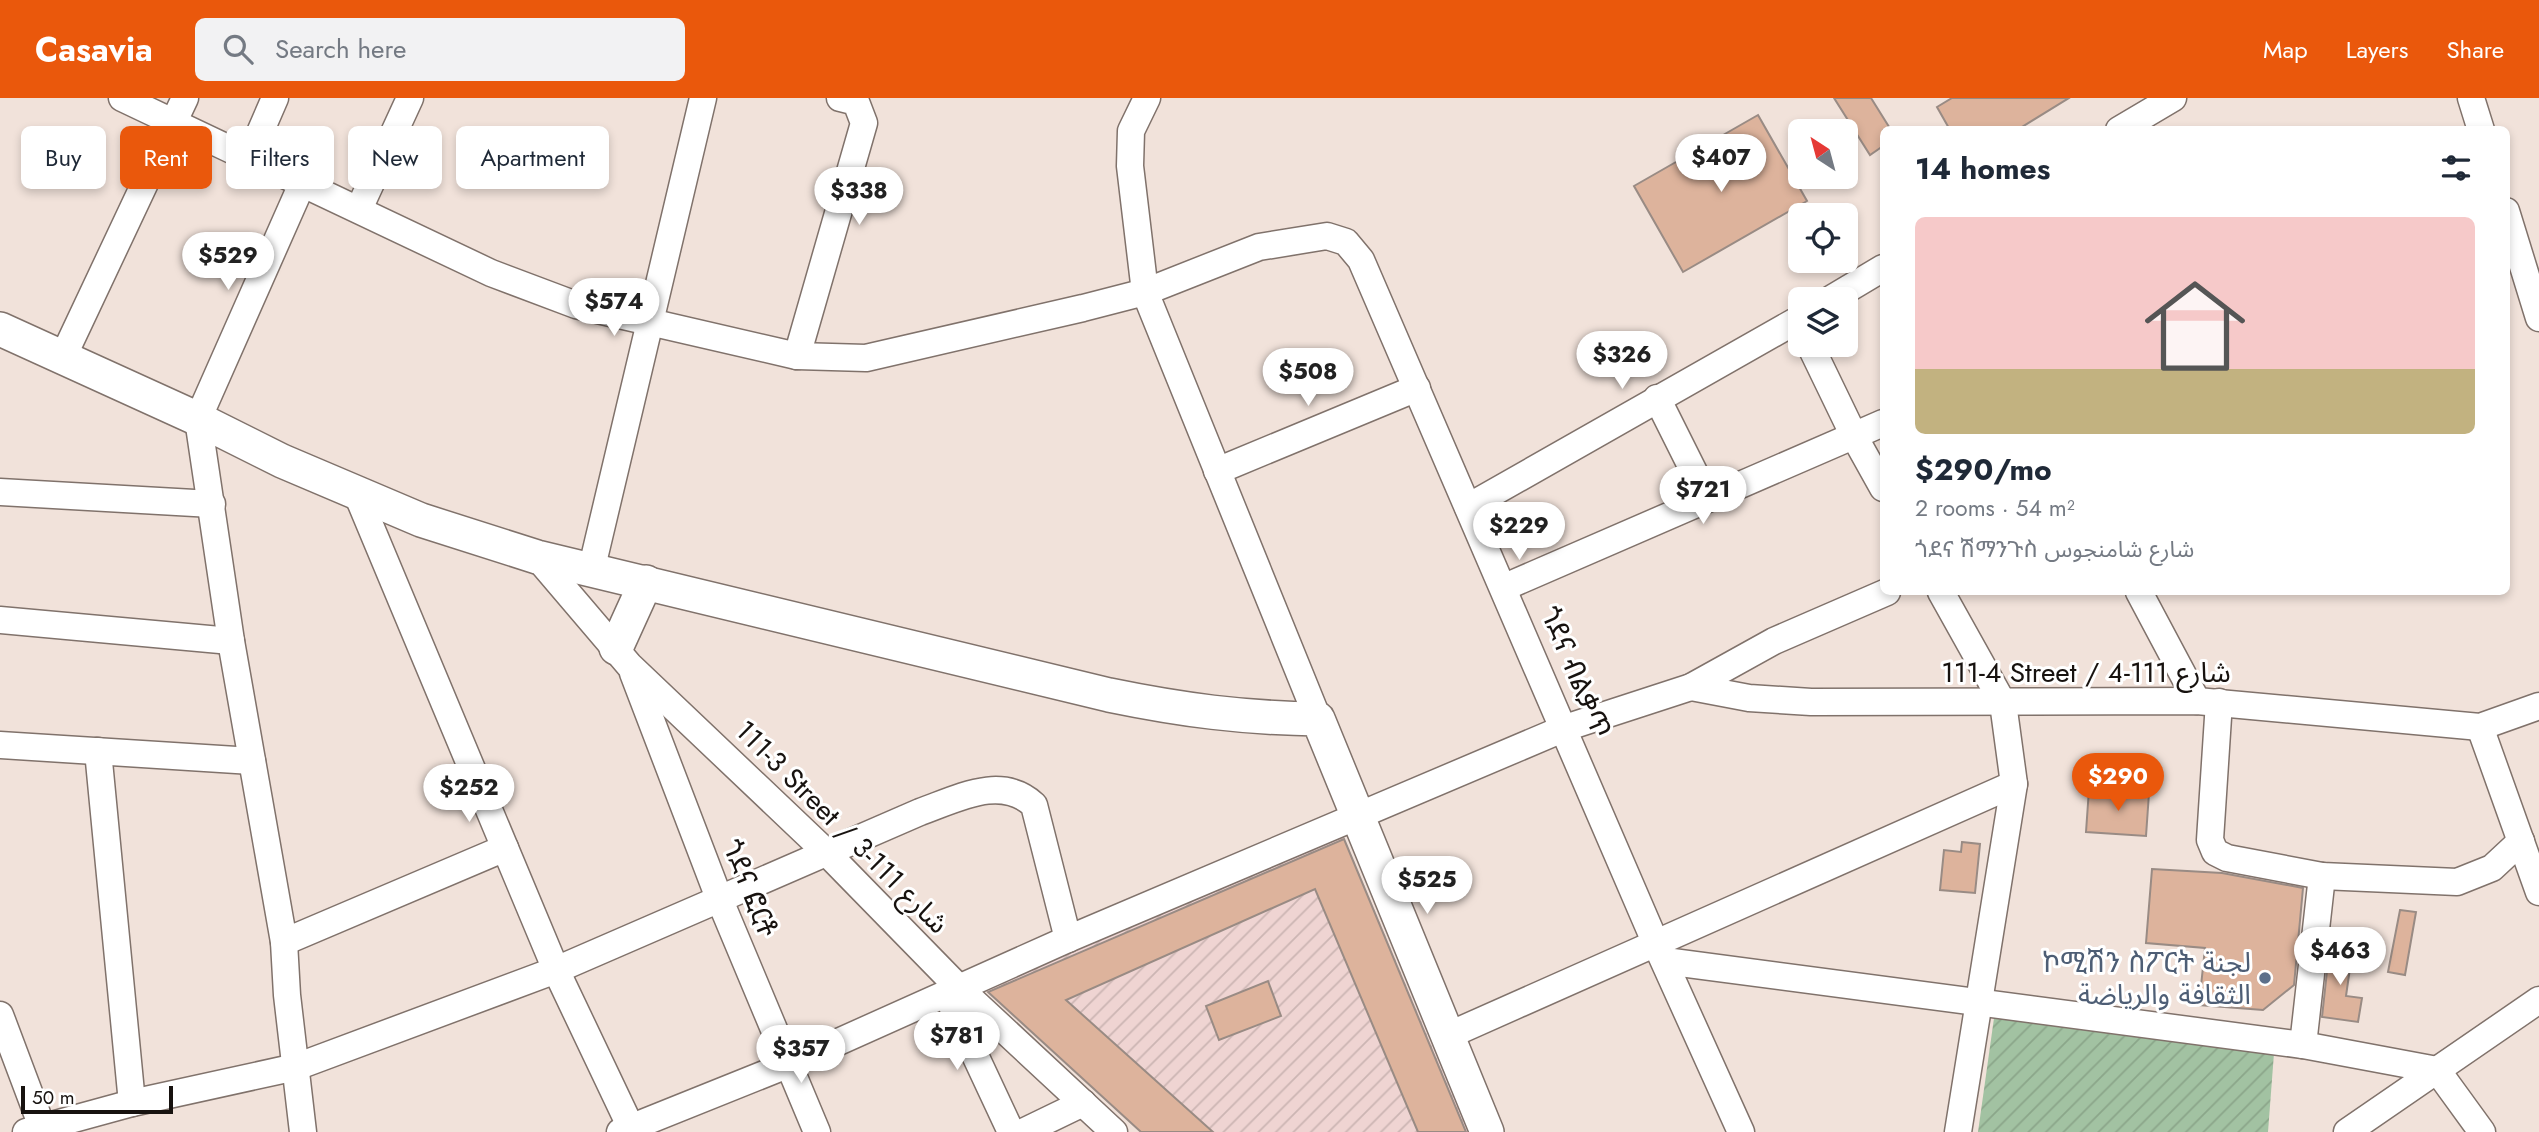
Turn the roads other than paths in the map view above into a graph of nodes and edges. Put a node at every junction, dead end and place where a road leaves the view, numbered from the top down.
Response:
1 (122, 98) edge
2 (185, 98) edge
3 (275, 98) edge
4 (410, 98) edge
5 (703, 98) edge
6 (840, 98) edge
7 (1147, 98) edge
8 (2173, 98) edge
9 (2471, 98) edge
10 (173, 122) junction
11 (263, 126) edge
12 (2126, 126) edge
13 (2480, 126) edge
14 (226, 147) edge
15 (300, 189) edge
16 (313, 189) edge
17 (359, 209) junction
18 (2510, 224) edge
19 (1880, 270) edge
20 (1851, 287) edge
21 (1145, 292) junction
22 (2539, 318) edge
23 (648, 322) junction
24 (1788, 327) edge
25 (0, 329) edge
26 (797, 356) junction
27 (63, 357) junction
28 (1816, 357) edge
29 (1417, 388) junction
30 (1657, 398) junction
31 (198, 419) junction
32 (1880, 424) edge
33 (1854, 436) junction
34 (1217, 471) junction
35 (1880, 483) edge
36 (0, 492) edge
37 (357, 494) junction
38 (1707, 498) junction
39 (212, 504) junction
40 (1468, 507) junction
41 (537, 556) junction
42 (592, 567) junction
43 (646, 582) junction
44 (1505, 587) junction
45 (1880, 595) edge
46 (1943, 595) edge
47 (2141, 595) edge
48 (0, 620) edge
49 (231, 641) junction
50 (623, 656) junction
51 (1691, 687) junction
52 (2208, 701) junction
53 (2003, 703) junction
54 (2539, 706) edge
55 (1318, 719) junction
56 (2480, 727) junction
57 (1566, 728) junction
58 (0, 745) edge
59 (98, 751) junction
60 (252, 761) junction
61 (2014, 784) junction
62 (1357, 818) junction
63 (2521, 841) junction
64 (505, 848) junction
65 (827, 853) junction
66 (2322, 876) junction
67 (2539, 892) edge
68 (719, 898) junction
69 (1068, 939) junction
70 (284, 942) junction
71 (1661, 952) junction
72 (556, 970) junction
73 (952, 990) junction
74 (2539, 1000) edge
75 (1979, 1001) junction
76 (0, 1015) edge
77 (1447, 1036) junction
78 (2303, 1045) junction
79 (788, 1065) junction
80 (296, 1067) junction
81 (2437, 1070) junction
82 (132, 1103) junction
83 (1083, 1104) junction
84 (37, 1130) edge
85 (628, 1130) edge
86 (303, 1132) edge
87 (817, 1132) edge
88 (1011, 1132) edge
89 (1023, 1132) edge
90 (1114, 1132) edge
91 (1487, 1132) edge
92 (1741, 1132) edge
93 (1958, 1132) edge
94 (2347, 1132) edge
95 (2482, 1132) edge

1 - 10 street, ጎደና ብልቃጥ
2 - 10 street
3 - 11 street
4 - 17 street
5 - 23 street
6 - 26 street
7 - 21 street
8 - 12 street
9 - 13 street
10 - 14 street, ጎደና ብልቃጥ
10 - 27 street
15 - 31 street
16 - 17 street, ጎደና ብልቃጥ
17 - 23 street, ጎደና ብልቃጥ
18 - 22 street
19 - 20 street
21 - 26 street, ጎደና ብልቃጥ
21 - 29 street, ጎደና ብልቃጥ
21 - 34 street
23 - 26 street, ጎደና ብልቃጥ
23 - 42 street
24 - 30 street
25 - 27 main road
27 - 31 main road
28 - 33 street
29 - 34 street
29 - 40 street, ጎደና ብልቃጥ
30 - 38 street
30 - 40 street
31 - 37 main road
31 - 39 street
32 - 33 street
33 - 35 street
33 - 38 street
34 - 55 street
36 - 39 street
37 - 41 main road
37 - 64 street
38 - 44 street
39 - 49 street
40 - 44 street, ጎደና ብልቃጥ
41 - 42 main road
41 - 50 street, 111-3 Street / شارع 111-3
42 - 43 main road
43 - 50 main road
43 - 55 main road
44 - 57 street, ጎደና ብልቃጥ
45 - 51 street
46 - 53 street
47 - 52 street
48 - 49 street
49 - 60 street
50 - 65 street, 111-3 Street / شارع 111-3
50 - 68 street, ጎደና ፎርቶ
51 - 53 street, 111-4 Street / شارع 111-4
51 - 57 street
52 - 53 street, 111-4 Street / شارع 111-4
52 - 56 street, 111-4 Street / شارع 111-4
52 - 66 street
53 - 61 street
54 - 56 street
55 - 62 main road
56 - 63 street
57 - 62 street
57 - 71 street, ጎደና ብልቃጥ
58 - 59 street
59 - 60 street
59 - 82 street
60 - 70 street
61 - 71 street
61 - 75 street
62 - 69 street
62 - 77 main road
63 - 66 street
63 - 67 street
64 - 70 street
64 - 72 street
65 - 68 street
65 - 69 street
65 - 73 street, 111-3 Street / شارع 111-3
66 - 78 street
68 - 72 street
68 - 79 street, ጎደና ፎርቶ
69 - 73 street
70 - 80 street
71 - 75 street
71 - 77 street
71 - 92 street, ጎደና ብልቃጥ
72 - 80 street
72 - 85 street
73 - 79 street
73 - 83 street, 111-3 Street / شارع 111-3
73 - 88 street
74 - 81 street
75 - 78 street
75 - 93 street
76 - 84 street
77 - 91 main road
78 - 81 street
79 - 85 street
79 - 87 street, ጎደና ፎርቶ
80 - 82 street
80 - 86 street
81 - 94 street
81 - 95 street
82 - 84 street
83 - 89 street
83 - 90 street, 111-3 Street / شارع 111-3

